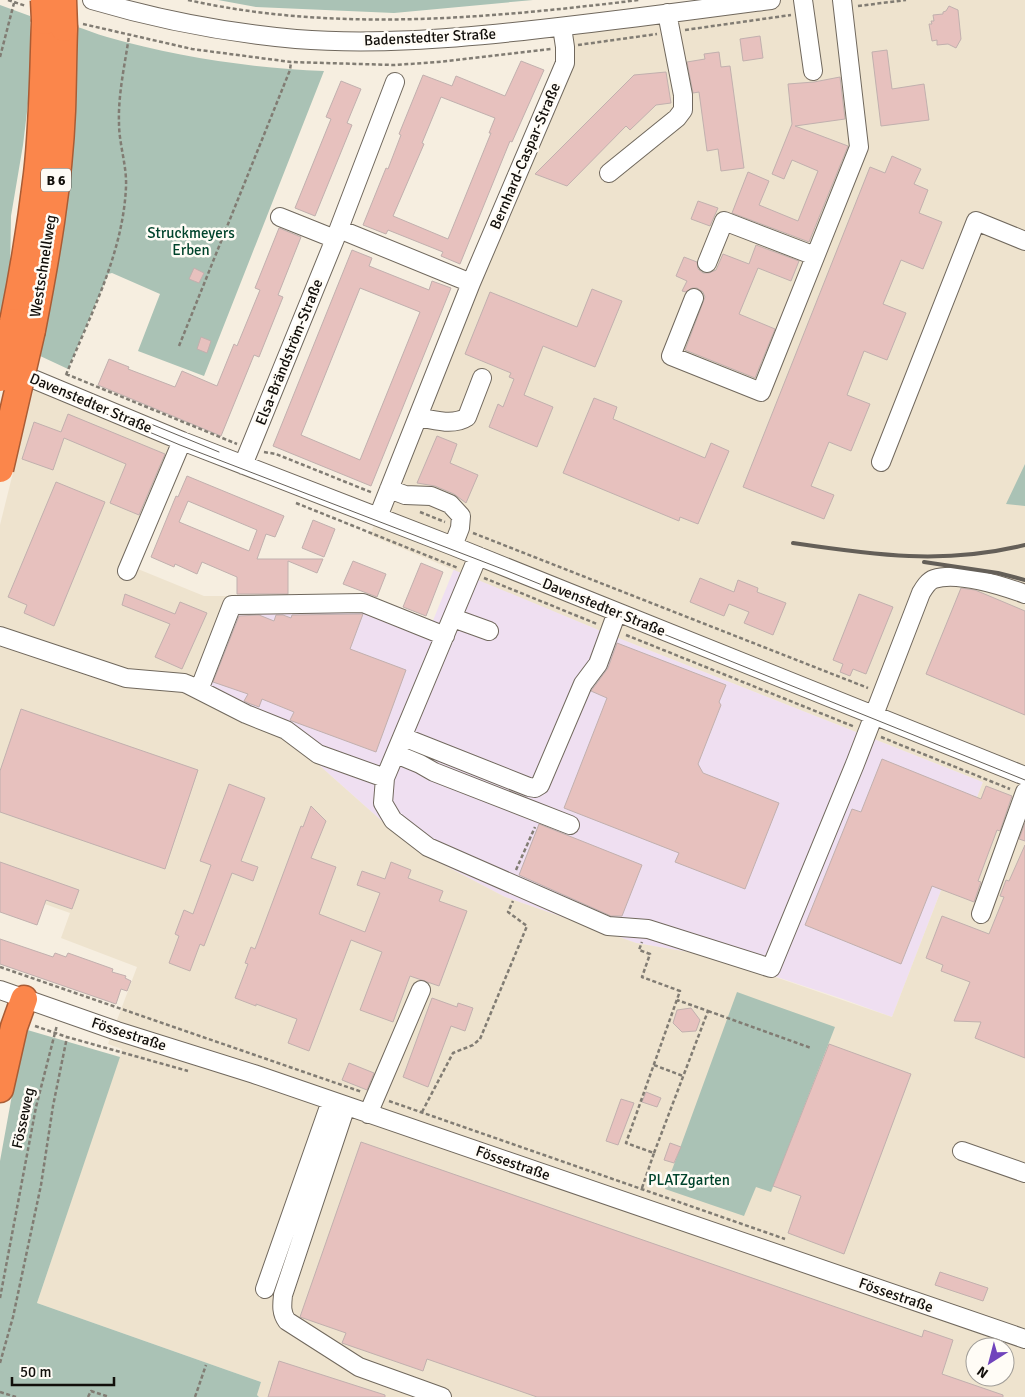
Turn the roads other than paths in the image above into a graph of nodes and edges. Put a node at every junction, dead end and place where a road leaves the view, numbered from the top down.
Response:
1 (63, 0) edge
2 (92, 0) edge
3 (771, 0) edge
4 (802, 0) edge
5 (842, 0) edge
6 (668, 13) junction
7 (51, 16) edge
8 (562, 27) junction
9 (813, 71) dead end
10 (395, 82) dead end
11 (610, 173) dead end
12 (280, 217) dead end
13 (337, 234) junction
14 (1025, 241) edge
15 (815, 256) junction
16 (707, 263) dead end
17 (472, 282) junction
18 (694, 298) dead end
19 (22, 326) junction
20 (0, 365) edge
21 (0, 378) edge
22 (482, 378) dead end
23 (418, 417) junction
24 (182, 441) junction
25 (880, 462) dead end
26 (243, 465) junction
27 (0, 469) edge
28 (389, 489) junction
29 (378, 517) junction
30 (453, 546) junction
31 (478, 556) junction
32 (128, 571) dead end
33 (1025, 594) edge
34 (617, 612) junction
35 (453, 618) junction
36 (489, 631) dead end
37 (0, 636) edge
38 (445, 636) junction
39 (199, 690) junction
40 (873, 715) junction
41 (403, 736) junction
42 (396, 754) junction
43 (1025, 776) edge
44 (385, 778) junction
45 (1025, 792) edge
46 (570, 825) dead end
47 (980, 914) dead end
48 (420, 990) dead end
49 (14, 1003) edge
50 (0, 1089) edge
51 (338, 1103) junction
52 (368, 1114) junction
53 (962, 1152) dead end
54 (1025, 1173) edge
55 (265, 1289) dead end
56 (1025, 1340) edge
57 (442, 1397) edge

1 - 7 highway, Westschnellweg / B 6, bridge
2 - 8 street, Badenstedter Straße
3 - 6 street, Badenstedter Straße
4 - 9 street
5 - 15 street
6 - 8 street, Badenstedter Straße
6 - 11 street
7 - 19 highway, Westschnellweg / B 6
8 - 17 street, Bernhard-Caspar-Straße
10 - 13 street, Elsa-Brändström-Straße
12 - 13 street
13 - 17 street
13 - 26 street, Elsa-Brändström-Straße
14 - 25 street
15 - 16 street
15 - 18 street
17 - 23 street, Bernhard-Caspar-Straße
19 - 21 highway, Westschnellweg / B 6, bridge
19 - 27 highway, Westschnellweg / B 6, bridge
20 - 24 street, Davenstedter Straße
22 - 23 street
23 - 28 street, Bernhard-Caspar-Straße
24 - 26 street, Davenstedter Straße
24 - 32 street
26 - 29 street, Davenstedter Straße
28 - 29 street, Bernhard-Caspar-Straße
28 - 30 street
29 - 30 street, Davenstedter Straße
30 - 31 street, Davenstedter Straße
31 - 34 street, Davenstedter Straße
31 - 35 street
33 - 40 street
34 - 40 street, Davenstedter Straße
34 - 41 street
35 - 36 street
35 - 38 street
37 - 39 street
38 - 39 street
38 - 41 street
39 - 44 street
40 - 43 street, Davenstedter Straße
40 - 44 street
41 - 42 street
42 - 44 street
42 - 46 street
45 - 47 street
48 - 52 street
49 - 50 highway
49 - 51 street, Fössestraße
51 - 52 street, Fössestraße
51 - 55 street
51 - 57 street
52 - 56 street, Fössestraße
53 - 54 street

